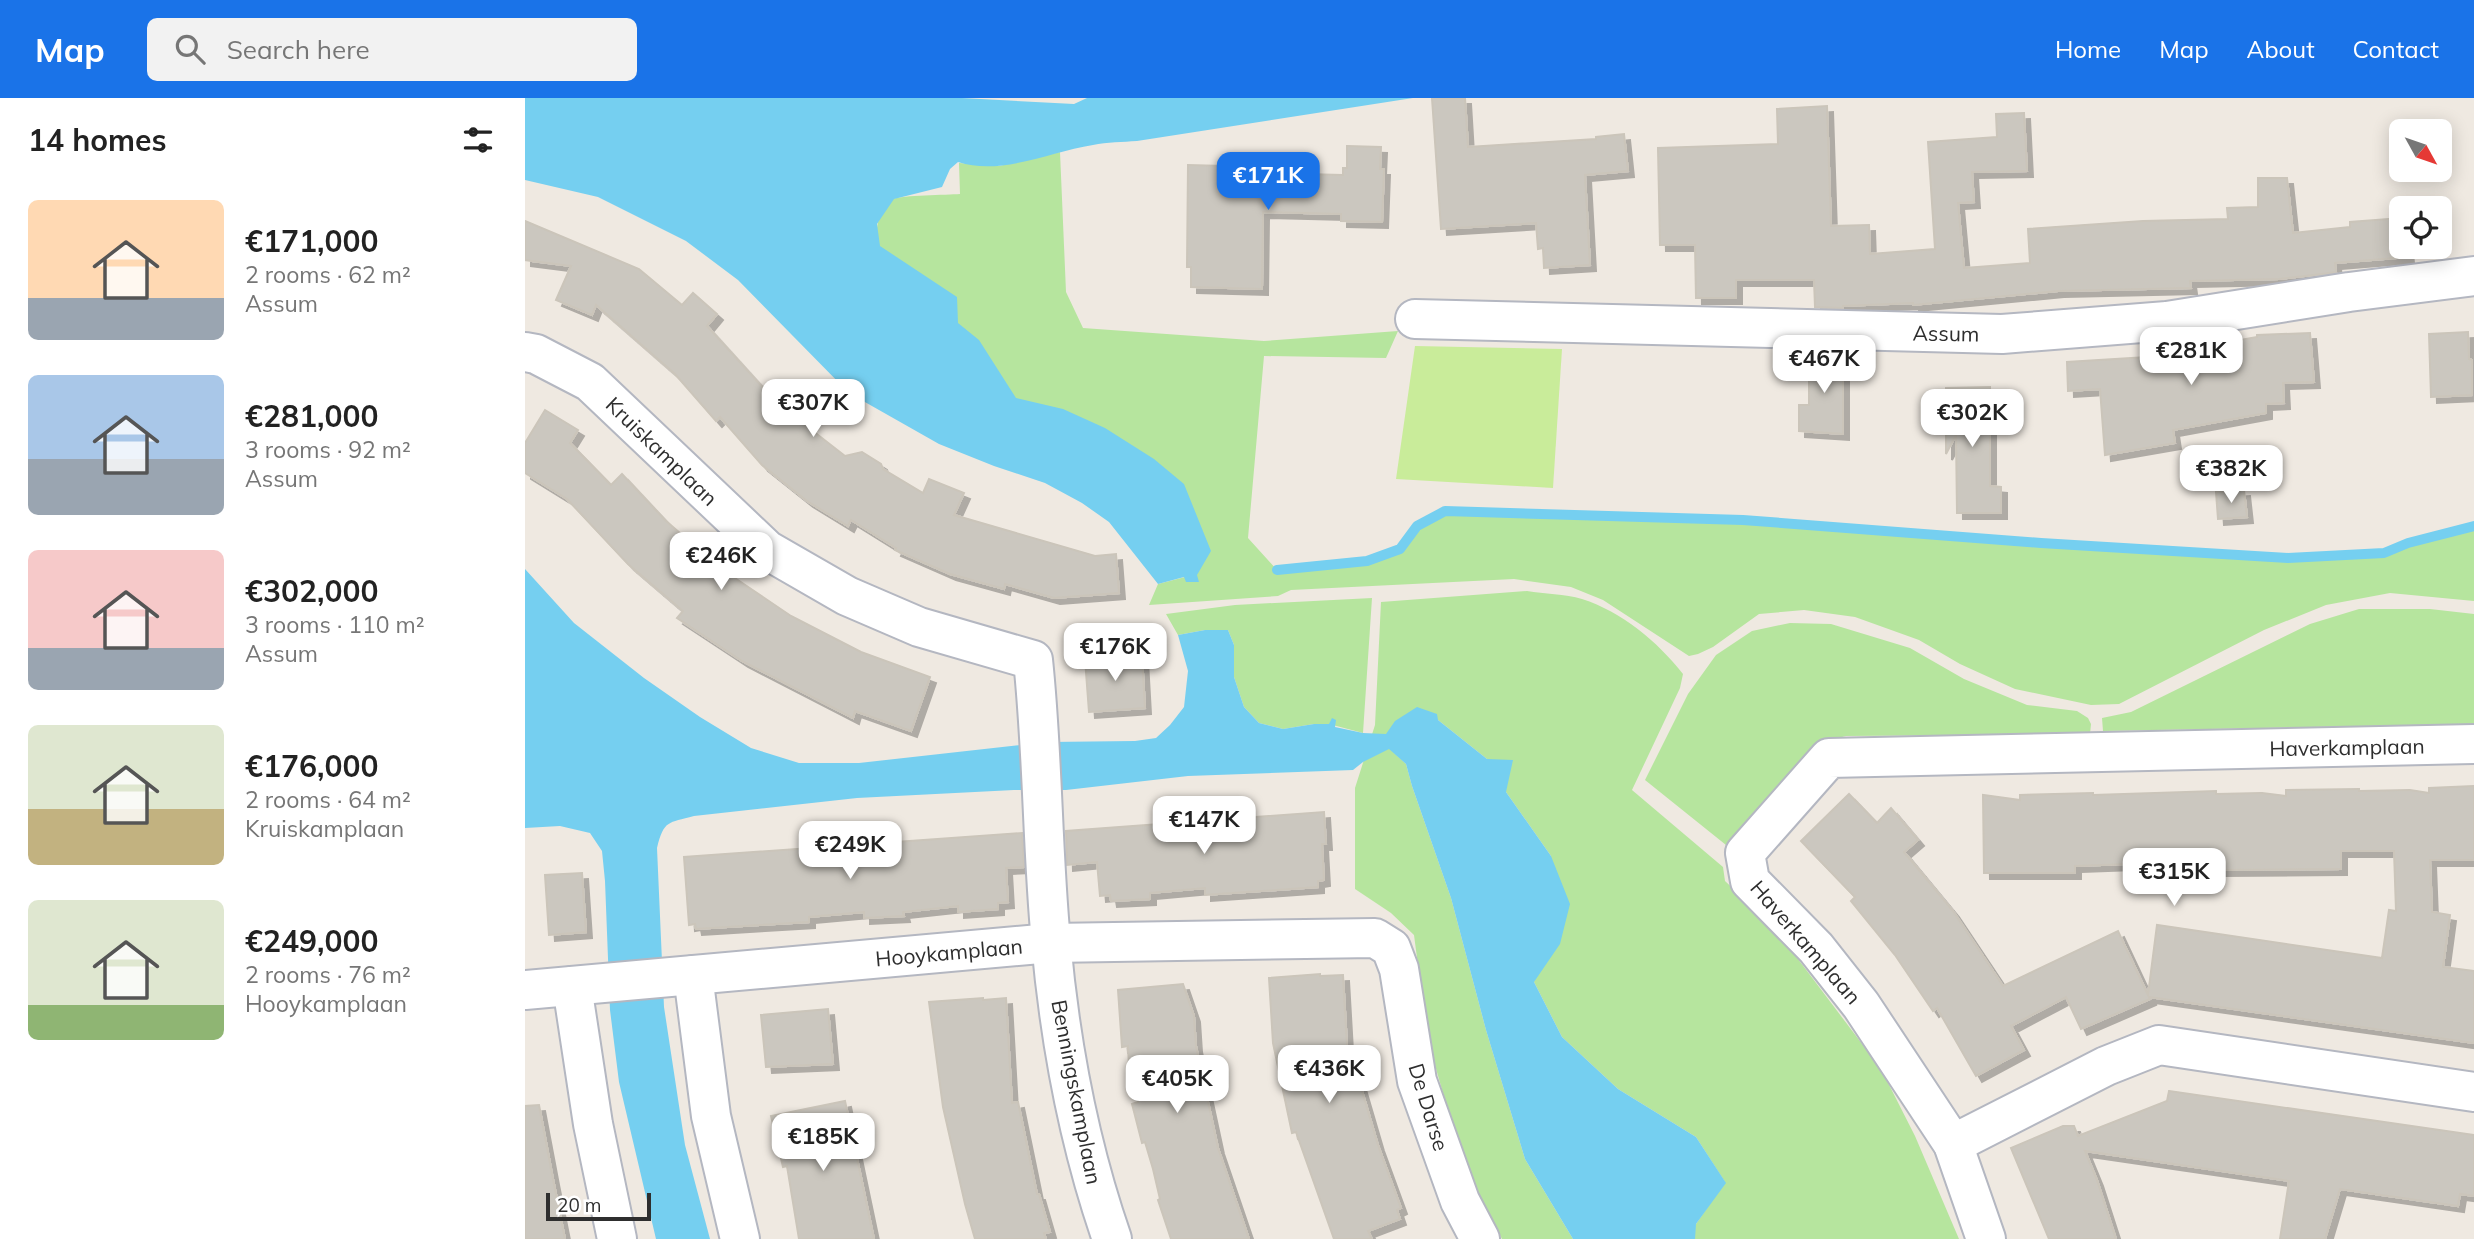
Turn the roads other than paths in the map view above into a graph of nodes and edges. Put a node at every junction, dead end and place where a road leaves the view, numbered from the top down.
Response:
1 (2474, 276) edge
2 (1415, 319) dead end
3 (525, 352) edge
4 (2474, 744) edge
5 (1375, 938) joint
6 (1051, 943) junction
7 (681, 977) junction
8 (585, 985) junction
9 (525, 990) edge
10 (2474, 1093) edge
11 (1953, 1144) junction
12 (617, 1239) edge
13 (740, 1239) edge
14 (1112, 1239) edge
15 (1480, 1239) edge
16 (1986, 1239) edge

1 - 2 street, Assum
3 - 6 street, Kruiskamplaan
4 - 11 street, Haverkamplaan
5 - 6 street, Hooykamplaan
5 - 15 street, De Darse
6 - 7 street, Hooykamplaan
6 - 14 street, Benningskamplaan
7 - 8 street, Hooykamplaan
7 - 13 street
8 - 9 street, Hooykamplaan
8 - 12 street
10 - 11 street
11 - 16 street

